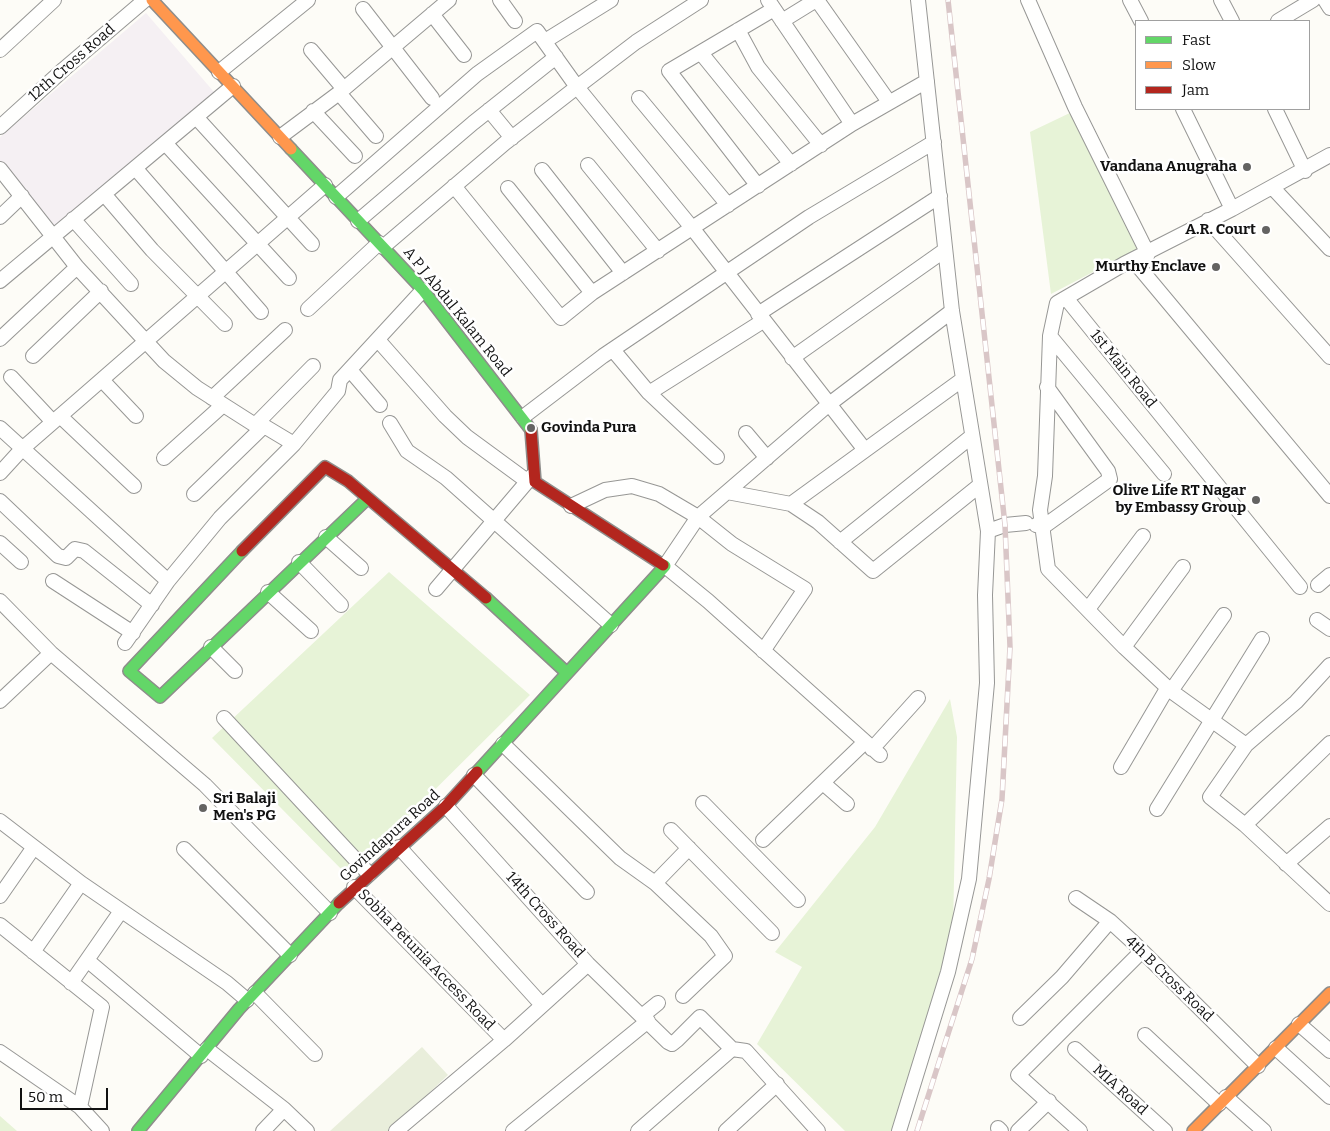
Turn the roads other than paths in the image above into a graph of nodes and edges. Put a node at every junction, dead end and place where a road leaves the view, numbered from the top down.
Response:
1 (54, 0) edge
2 (145, 0) edge
3 (308, 0) edge
4 (500, 0) edge
5 (611, 0) edge
6 (701, 0) edge
7 (817, 0) edge
8 (918, 0) edge
9 (1028, 0) edge
10 (1130, 0) edge
11 (1221, 0) edge
12 (1313, 0) edge
13 (1325, 0) edge
14 (160, 3) edge
15 (440, 5) edge
16 (771, 5) edge
17 (1330, 8) edge
18 (363, 9) dead end
19 (1140, 20) edge
20 (1231, 20) edge
21 (1280, 20) edge
22 (515, 21) dead end
23 (782, 21) junction
24 (738, 30) junction
25 (545, 41) junction
26 (393, 48) junction
27 (0, 50) edge
28 (311, 50) dead end
29 (701, 53) junction
30 (464, 55) dead end
31 (556, 57) junction
32 (219, 72) junction
33 (927, 81) junction
34 (233, 86) junction
35 (577, 88) junction
36 (342, 91) junction
37 (432, 98) dead end
38 (639, 98) dead end
39 (889, 102) junction
40 (489, 110) junction
41 (1184, 110) edge
42 (1275, 110) edge
43 (313, 111) junction
44 (196, 117) junction
45 (852, 124) junction
46 (0, 127) edge
47 (376, 136) dead end
48 (280, 137) junction
49 (512, 138) junction
50 (934, 142) junction
51 (165, 143) junction
52 (821, 145) junction
53 (1330, 155) edge
54 (355, 156) dead end
55 (790, 164) junction
56 (588, 165) dead end
57 (0, 169) edge
58 (136, 169) junction
59 (542, 170) dead end
60 (1305, 171) junction
61 (325, 185) junction
62 (454, 186) junction
63 (758, 186) junction
64 (1272, 186) junction
65 (508, 188) dead end
66 (104, 194) junction
67 (22, 196) junction
68 (940, 196) junction
69 (336, 197) junction
70 (728, 204) junction
71 (1232, 209) junction
72 (0, 217) edge
73 (73, 219) junction
74 (288, 219) junction
75 (1208, 220) junction
76 (358, 221) junction
77 (693, 229) junction
78 (53, 235) junction
79 (312, 244) dead end
80 (258, 245) junction
81 (381, 245) junction
82 (1330, 249) edge
83 (945, 250) junction
84 (658, 251) junction
85 (1148, 254) junction
86 (1133, 260) junction
87 (77, 267) junction
88 (226, 270) junction
89 (623, 273) junction
90 (727, 273) junction
91 (289, 278) dead end
92 (0, 282) edge
93 (131, 284) dead end
94 (423, 290) junction
95 (100, 291) junction
96 (592, 293) junction
97 (196, 296) junction
98 (1066, 298) junction
99 (308, 309) dead end
100 (952, 311) junction
101 (261, 312) dead end
102 (761, 318) junction
103 (225, 324) dead end
104 (285, 330) dead end
105 (1050, 336) junction
106 (0, 339) edge
107 (378, 340) junction
108 (144, 342) junction
109 (613, 350) junction
110 (33, 356) dead end
111 (1330, 357) edge
112 (792, 358) junction
113 (313, 366) dead end
114 (350, 370) junction
115 (11, 376) dead end
116 (963, 379) junction
117 (102, 380) junction
118 (1047, 387) junction
119 (649, 393) junction
120 (218, 401) junction
121 (380, 405) dead end
122 (828, 405) junction
123 (136, 416) dead end
124 (523, 417) junction
125 (56, 419) junction
126 (390, 423) dead end
127 (259, 426) junction
128 (0, 428) edge
129 (746, 433) dead end
130 (972, 436) junction
131 (294, 444) junction
132 (22, 450) junction
133 (865, 450) junction
134 (717, 457) dead end
135 (164, 458) dead end
136 (767, 458) junction
137 (0, 473) edge
138 (1164, 474) dead end
139 (531, 477) junction
140 (980, 485) junction
141 (134, 486) dead end
142 (727, 492) junction
143 (194, 494) dead end
144 (1330, 496) edge
145 (367, 498) junction
146 (0, 501) edge
147 (791, 504) junction
148 (571, 506) junction
149 (1040, 510) junction
150 (698, 517) junction
151 (494, 522) junction
152 (1026, 523) junction
153 (1043, 527) junction
154 (988, 531) junction
155 (1143, 536) dead end
156 (326, 537) junction
157 (0, 542) edge
158 (840, 542) junction
159 (21, 562) dead end
160 (299, 562) junction
161 (665, 566) junction
162 (361, 568) dead end
163 (1183, 568) dead end
164 (453, 570) junction
165 (1330, 575) edge
166 (52, 581) dead end
167 (168, 581) junction
168 (1318, 585) dead end
169 (1300, 587) dead end
170 (436, 589) dead end
171 (268, 592) junction
172 (0, 601) edge
173 (152, 605) junction
174 (341, 605) dead end
175 (1088, 609) junction
176 (1224, 615) dead end
177 (1317, 620) dead end
178 (610, 625) junction
179 (1330, 630) edge
180 (311, 631) dead end
181 (1262, 639) dead end
182 (211, 647) junction
183 (1124, 648) junction
184 (763, 650) junction
185 (51, 653) junction
186 (1330, 665) edge
187 (235, 670) dead end
188 (567, 673) junction
189 (1170, 689) junction
190 (918, 698) dead end
191 (0, 701) edge
192 (224, 718) dead end
193 (1212, 720) junction
194 (1330, 743) edge
195 (503, 744) junction
196 (1246, 745) junction
197 (872, 749) junction
198 (1121, 767) dead end
199 (474, 775) junction
200 (824, 783) junction
201 (703, 803) dead end
202 (847, 804) dead end
203 (446, 806) junction
204 (1157, 808) dead end
205 (0, 821) edge
206 (1245, 824) junction
207 (1330, 826) edge
208 (671, 830) dead end
209 (763, 840) dead end
210 (34, 847) junction
211 (399, 847) junction
212 (689, 848) junction
213 (184, 849) dead end
214 (1286, 864) junction
215 (369, 874) junction
216 (81, 883) junction
217 (654, 883) junction
218 (354, 887) junction
219 (588, 892) dead end
220 (0, 896) edge
221 (1076, 898) dead end
222 (798, 900) dead end
223 (1330, 904) edge
224 (121, 911) junction
225 (330, 913) junction
226 (1110, 921) junction
227 (0, 925) edge
228 (772, 933) dead end
229 (1142, 951) junction
230 (33, 952) junction
231 (290, 954) junction
232 (87, 960) junction
233 (588, 964) junction
234 (71, 983) junction
235 (1330, 993) edge
236 (683, 996) dead end
237 (251, 997) junction
238 (658, 1003) dead end
239 (542, 1005) junction
240 (645, 1018) junction
241 (1020, 1018) dead end
242 (1299, 1024) junction
243 (1145, 1035) dead end
244 (504, 1040) junction
245 (1276, 1048) junction
246 (732, 1049) junction
247 (1075, 1049) dead end
248 (0, 1052) edge
249 (204, 1052) junction
250 (1330, 1052) edge
251 (315, 1054) dead end
252 (1258, 1066) junction
253 (776, 1084) junction
254 (1330, 1097) edge
255 (1222, 1100) junction
256 (1049, 1101) junction
257 (80, 1107) junction
258 (284, 1109) junction
259 (102, 1131) edge
260 (138, 1131) edge
261 (263, 1131) edge
262 (307, 1131) edge
263 (396, 1131) edge
264 (513, 1131) edge
265 (638, 1131) edge
266 (726, 1131) edge
267 (818, 1131) edge
268 (899, 1131) edge
269 (1018, 1131) edge
270 (1080, 1131) edge
271 (1165, 1131) edge
272 (1193, 1131) edge
273 (1264, 1131) edge

1 - 27 street
2 - 46 street, 12th Cross Road
3 - 32 street
4 - 22 street
5 - 25 street
6 - 35 street
7 - 23 street
7 - 39 street
8 - 33 street
9 - 85 street
10 - 19 street
11 - 20 street
12 - 21 street
13 - 17 street
14 - 32 street, A P J Abdul Kalam Road
15 - 26 street
15 - 30 street
16 - 23 street
16 - 24 street
18 - 26 street
23 - 45 street
24 - 29 street
24 - 52 street
25 - 31 street
25 - 69 street
26 - 36 street
26 - 37 street
28 - 36 street
29 - 55 street
29 - 63 street
31 - 35 street
31 - 40 street
32 - 34 street, A P J Abdul Kalam Road
33 - 39 street
33 - 50 street
34 - 44 street
34 - 48 street, A P J Abdul Kalam Road
35 - 49 street
35 - 77 street
36 - 43 street
36 - 47 street
38 - 70 street
39 - 45 street
40 - 49 street
40 - 76 street
41 - 71 street
42 - 60 street
43 - 48 street
43 - 54 street
44 - 51 street
44 - 74 street
45 - 52 street
48 - 61 street, A P J Abdul Kalam Road
49 - 62 street
50 - 68 street
50 - 90 street
51 - 58 street
51 - 80 street
52 - 55 street
53 - 60 street
55 - 63 street
56 - 84 street
57 - 67 street
58 - 66 street
58 - 88 street
59 - 89 street
60 - 64 street
61 - 69 street, A P J Abdul Kalam Road
61 - 74 street
62 - 81 street
62 - 96 street
63 - 70 street
64 - 71 street
64 - 82 street
65 - 96 street
66 - 73 street
66 - 97 street
67 - 72 street
67 - 78 street
68 - 83 street
68 - 102 street
69 - 76 street, A P J Abdul Kalam Road
70 - 77 street
71 - 75 street
73 - 78 street
73 - 93 street
74 - 79 street
74 - 80 street
75 - 85 street
75 - 111 street
76 - 81 street, A P J Abdul Kalam Road
77 - 84 street
77 - 90 street
78 - 87 street
78 - 92 street
80 - 88 street
80 - 91 street
81 - 94 street, A P J Abdul Kalam Road
81 - 99 street
83 - 100 street
83 - 112 street
84 - 89 street
85 - 86 street
86 - 98 street
86 - 144 street
87 - 95 street
87 - 106 street
88 - 97 street
88 - 101 street
89 - 96 street
90 - 102 street
90 - 109 street
94 - 107 street
94 - 124 street, A P J Abdul Kalam Road
95 - 108 street
95 - 110 street
97 - 103 street
97 - 108 street
98 - 105 street
98 - 169 street, 1st Main Road
100 - 116 street
100 - 122 street
102 - 112 street
102 - 119 street
104 - 120 street
105 - 118 street
105 - 138 street
107 - 114 street
107 - 139 street
108 - 117 street
108 - 120 street
109 - 119 street
109 - 124 street
112 - 122 street
113 - 127 street
114 - 121 street
114 - 131 street
115 - 125 street
116 - 130 street
116 - 133 street
117 - 123 street
117 - 125 street
118 - 149 street
118 - 153 street
119 - 134 street
120 - 127 street
120 - 135 street
122 - 133 street
122 - 136 street
124 - 139 street, A P J Abdul Kalam Road
125 - 132 street
125 - 141 street
126 - 151 street
127 - 131 street
127 - 143 street
128 - 132 street
129 - 136 street
130 - 140 street
130 - 158 street
131 - 167 street
132 - 137 street
132 - 167 street
133 - 147 street
136 - 142 street
139 - 148 street
139 - 151 street
140 - 154 street
140 - 158 street
142 - 147 street
142 - 150 street
145 - 156 street
145 - 164 street
145 - 182 street
146 - 173 street
147 - 158 street
148 - 150 street
148 - 161 street
149 - 152 street
149 - 153 street
150 - 161 street
150 - 184 street
151 - 164 street
151 - 178 street
152 - 153 street
152 - 154 street
153 - 175 street
154 - 268 street
155 - 175 street
156 - 160 street
156 - 162 street
157 - 159 street
160 - 171 street
160 - 174 street
161 - 178 street, Govindapura Road
161 - 184 street
163 - 183 street
164 - 170 street
164 - 188 street
165 - 168 street
166 - 173 street
167 - 173 street
171 - 180 street
171 - 182 street
172 - 185 street
175 - 183 street
176 - 189 street
177 - 179 street
178 - 188 street, Govindapura Road
181 - 193 street
182 - 187 street
183 - 189 street
184 - 197 street
185 - 191 street
185 - 225 street
186 - 196 street
188 - 195 street, Govindapura Road
189 - 193 street
189 - 198 street
190 - 197 street
192 - 215 street
193 - 196 street
193 - 204 street
194 - 206 street
195 - 199 street, Govindapura Road
195 - 217 street
196 - 206 street
197 - 200 street
199 - 203 street, Govindapura Road
199 - 219 street
200 - 202 street
200 - 209 street
201 - 222 street
203 - 211 street, Govindapura Road
203 - 233 street, 14th Cross Road
205 - 210 street
206 - 214 street
207 - 214 street
208 - 212 street
210 - 216 street
210 - 220 street
211 - 215 street, Govindapura Road
211 - 239 street
212 - 217 street
212 - 228 street
213 - 231 street
214 - 223 street
215 - 218 street, Govindapura Road
216 - 224 street
216 - 230 street
217 - 236 street
218 - 225 street, Govindapura Road
218 - 244 street, Sobha Petunia Access Road
221 - 226 street, 4th B Cross Road
224 - 232 street
224 - 237 street
225 - 231 street, Govindapura Road
226 - 229 street, 4th B Cross Road
226 - 241 street
227 - 230 street
229 - 252 street, 4th B Cross Road
229 - 256 street
230 - 234 street
231 - 237 street, Govindapura Road
232 - 234 street
232 - 249 street
233 - 239 street
233 - 240 street, 14th Cross Road
234 - 257 street
235 - 242 street
237 - 249 street, Govindapura Road
237 - 251 street
238 - 240 street
239 - 244 street
240 - 246 street, 14th Cross Road
240 - 264 street
242 - 245 street
242 - 250 street
243 - 255 street
244 - 263 street, Sobha Petunia Access Road
245 - 252 street
245 - 254 street
246 - 253 street
246 - 265 street
247 - 271 street, MIA Road
248 - 257 street
249 - 258 street
249 - 260 street, Govindapura Road
252 - 255 street
253 - 266 street
253 - 267 street
255 - 272 street
255 - 273 street
256 - 269 street
256 - 270 street
257 - 259 street
258 - 261 street
258 - 262 street

